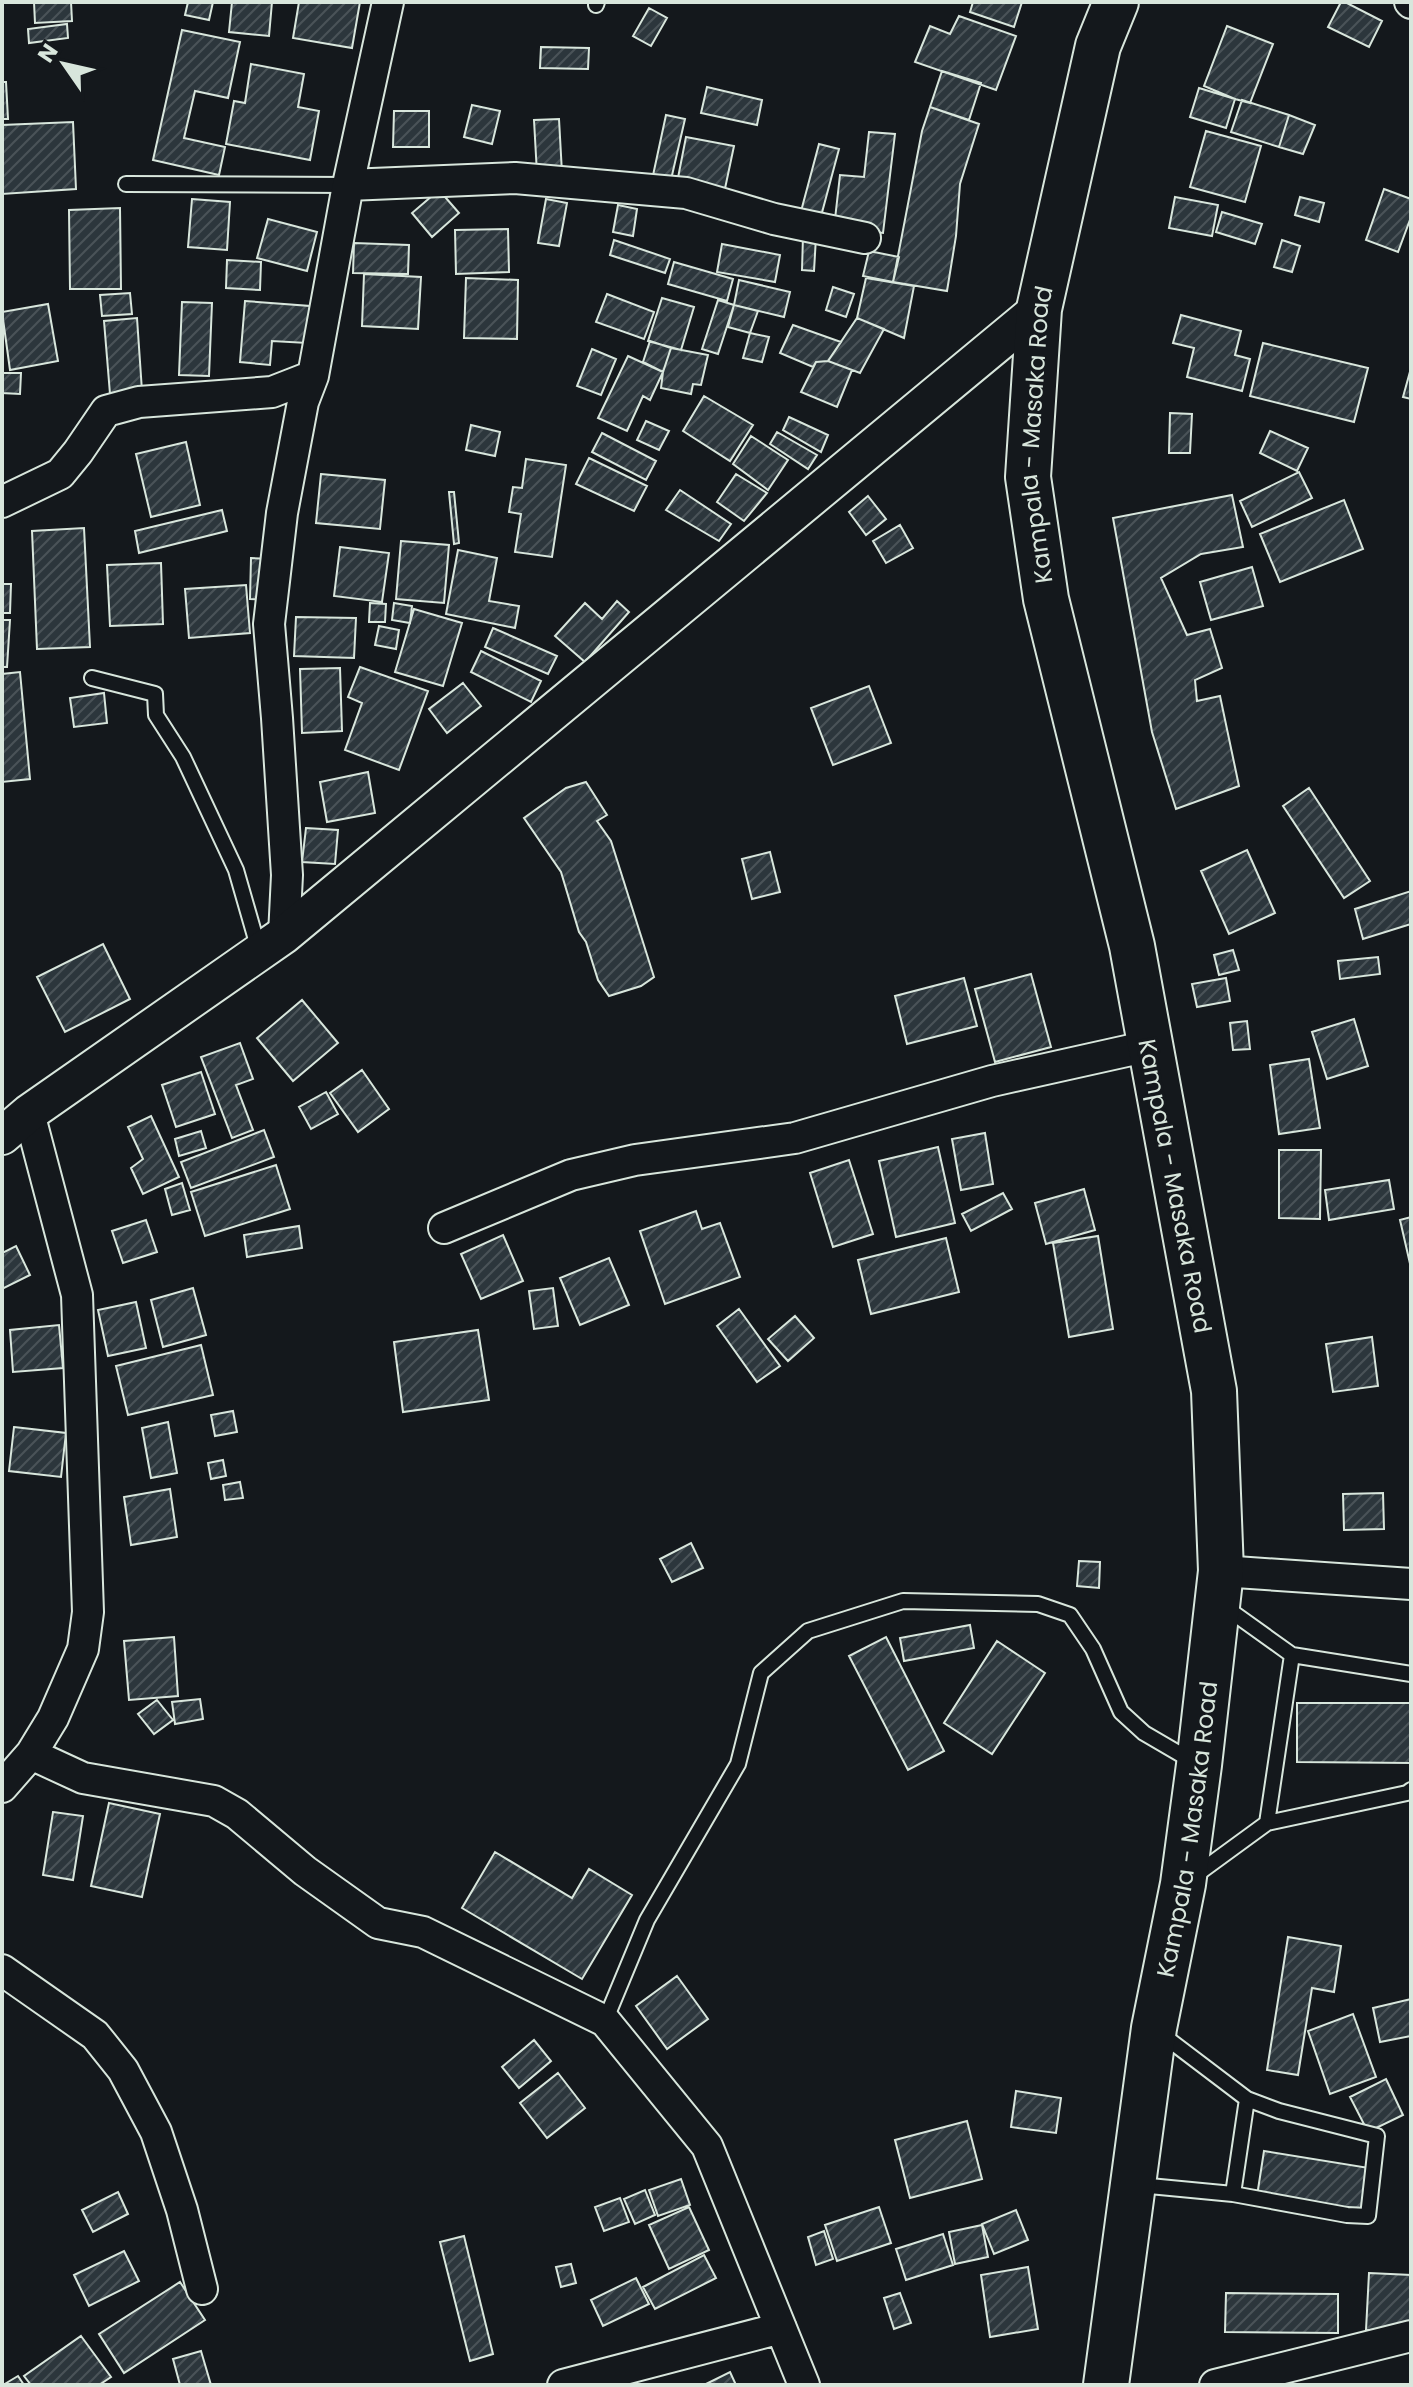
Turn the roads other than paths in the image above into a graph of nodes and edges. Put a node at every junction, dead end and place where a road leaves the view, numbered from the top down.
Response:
1 (388, 2) edge
2 (1116, 2) edge
3 (126, 184) dead end
4 (348, 185) junction
5 (865, 238) dead end
6 (1039, 309) junction
7 (313, 376) junction
8 (2, 502) edge
9 (92, 678) dead end
10 (272, 944) junction
11 (1149, 1046) junction
12 (15, 1125) edge
13 (444, 1228) dead end
14 (1411, 1584) edge
15 (1219, 1586) junction
16 (1292, 1655) junction
17 (1411, 1674) edge
18 (31, 1754) junction
19 (1199, 1765) junction
20 (2, 1787) edge
21 (1411, 1790) edge
22 (1267, 1823) junction
23 (1183, 1884) junction
24 (2, 1970) edge
25 (605, 2021) junction
26 (1154, 2028) junction
27 (1247, 2099) junction
28 (1132, 2185) junction
29 (1233, 2194) junction
30 (202, 2289) dead end
31 (781, 2328) junction
32 (1411, 2336) edge
33 (563, 2385) edge
34 (804, 2385) edge
35 (1106, 2385) edge
36 (1215, 2385) edge

1 - 4 street
2 - 6 main road, Kampala - Masaka Road
3 - 4 lane
4 - 5 street
4 - 7 street
6 - 10 street
6 - 11 main road, Kampala - Masaka Road
7 - 8 street
7 - 10 street
9 - 10 lane
10 - 12 street
11 - 13 street
11 - 15 main road, Kampala - Masaka Road
12 - 18 street
14 - 15 street
15 - 16 lane
15 - 19 main road, Kampala - Masaka Road
16 - 17 lane
16 - 22 lane
18 - 20 street
18 - 25 street
19 - 23 main road, Kampala - Masaka Road
19 - 25 lane
21 - 22 lane
22 - 23 lane
23 - 26 main road, Kampala - Masaka Road
24 - 30 street
25 - 31 street
26 - 27 lane
26 - 28 main road, Kampala - Masaka Road
27 - 29 lane
27 - 29 lane
28 - 29 lane
28 - 35 main road, Kampala - Masaka Road
31 - 33 street
31 - 34 street
32 - 36 street

